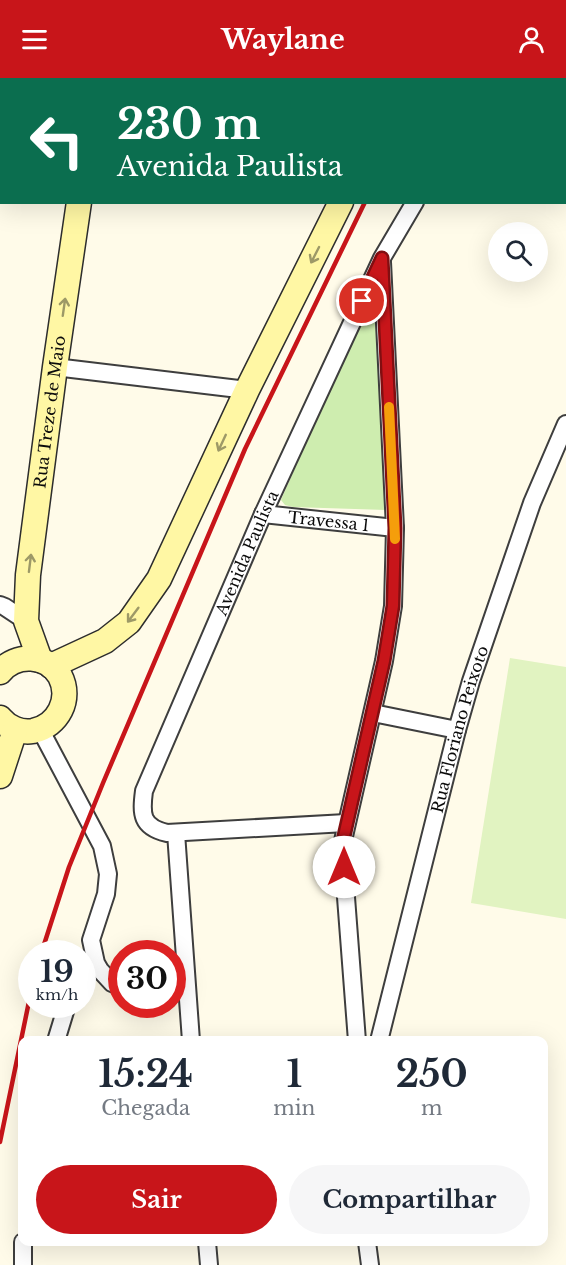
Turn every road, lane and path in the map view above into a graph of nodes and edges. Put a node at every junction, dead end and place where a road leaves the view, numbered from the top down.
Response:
1 (79, 204) edge
2 (340, 204) edge
3 (414, 204) edge
4 (382, 258) junction
5 (55, 367) junction
6 (247, 390) junction
7 (566, 424) edge
8 (263, 514) junction
9 (395, 528) junction
10 (0, 605) edge
11 (26, 621) junction
12 (1, 663) edge
13 (46, 663) junction
14 (373, 713) junction
15 (8, 724) edge
16 (40, 729) junction
17 (457, 730) junction
18 (0, 776) edge
19 (346, 823) junction
20 (176, 833) junction
21 (91, 940) edge
22 (179, 940) edge
23 (96, 963) edge
24 (108, 979) edge
25 (186, 1016) edge
26 (63, 1018) edge
27 (58, 1036) edge
28 (190, 1036) edge
29 (357, 1036) edge
30 (380, 1036) edge
31 (23, 1246) edge
32 (207, 1246) edge
33 (368, 1246) edge
34 (23, 1265) edge
35 (209, 1265) edge
36 (370, 1265) edge

5 -> 1 street, Rua Treze de Maio
2 -> 6 street
3 - 4 street, Avenida Paulista
4 - 8 street, Avenida Paulista
4 - 9 street
5 - 6 street
11 -> 5 street, Rua Treze de Maio
6 -> 13 street
7 - 17 street, Rua Floriano Peixoto
8 - 9 street, Travessa 1
8 - 20 street, Avenida Paulista
9 - 14 street
10 - 11 street
11 - 13 street, Rua Treze de Maio
12 - 13 street
13 - 16 street, Rua Treze de Maio
14 - 17 street
14 - 19 street
15 - 16 street
15 - 18 street
16 - 21 street
17 - 30 street, Rua Floriano Peixoto
19 - 20 street
19 - 29 street
20 - 22 street
23 - 24 street
25 - 28 street
26 - 27 street
31 - 34 street
32 - 35 street
33 - 36 street

